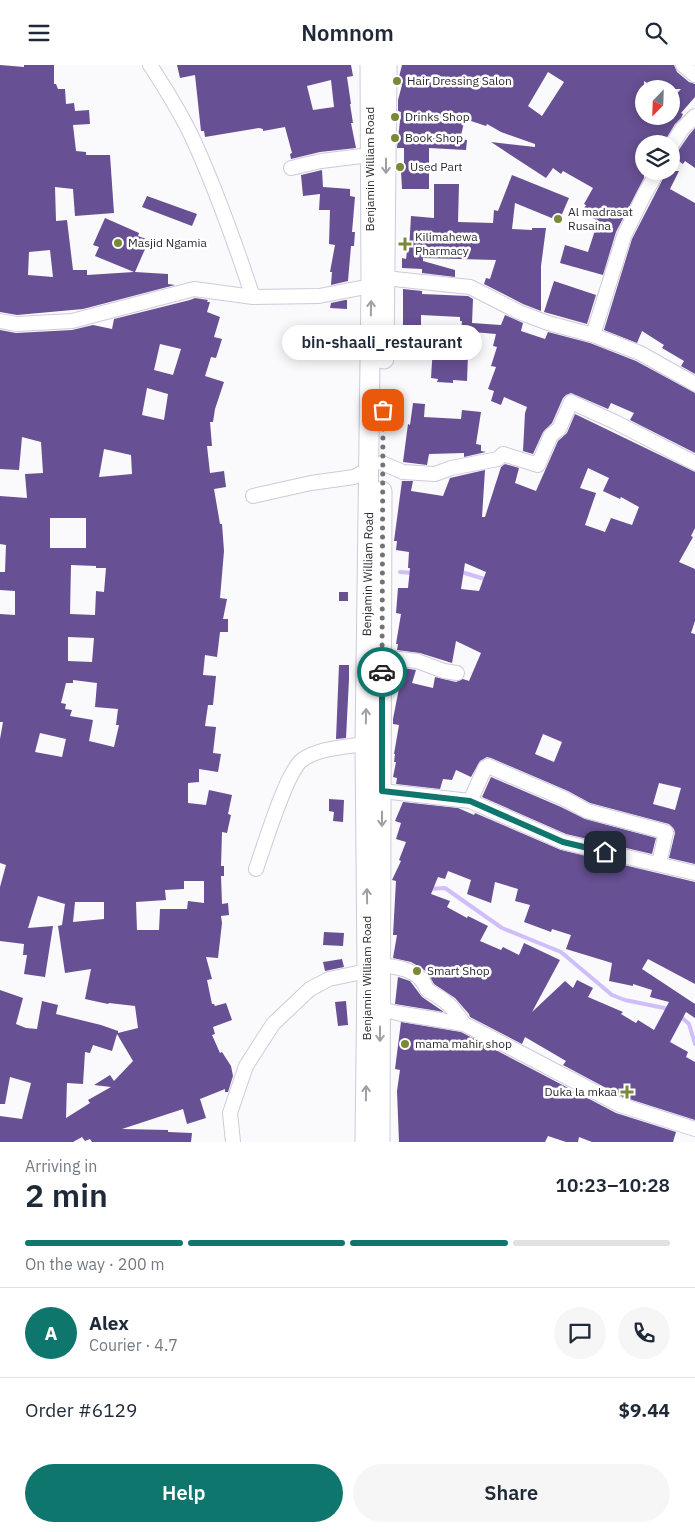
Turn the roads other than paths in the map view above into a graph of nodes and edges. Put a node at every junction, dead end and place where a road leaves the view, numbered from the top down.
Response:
1 (150, 65) edge
2 (370, 65) edge
3 (387, 65) edge
4 (683, 65) edge
5 (695, 75) edge
6 (695, 116) edge
7 (678, 135) edge
8 (370, 155) junction
9 (292, 168) dead end
10 (653, 180) edge
11 (378, 282) junction
12 (253, 297) junction
13 (0, 321) edge
14 (593, 335) junction
15 (695, 384) edge
16 (695, 463) edge
17 (376, 466) junction
18 (253, 496) dead end
19 (382, 657) junction
20 (457, 673) dead end
21 (365, 744) junction
22 (382, 791) junction
23 (470, 801) junction
24 (659, 864) junction
25 (256, 869) dead end
26 (695, 873) edge
27 (374, 968) junction
28 (380, 1009) junction
29 (464, 1024) junction
30 (695, 1129) edge
31 (233, 1142) edge
32 (365, 1142) edge
33 (380, 1142) edge

1 - 12 street
2 - 8 main road, Benjamin William Road
3 -> 11 main road, Benjamin William Road
4 - 5 street
6 - 7 street
8 - 9 street
8 - 11 main road, Benjamin William Road
10 - 14 street
11 - 12 street
11 - 14 street
11 - 17 main road, Benjamin William Road
12 - 13 street
14 - 15 street
16 - 17 street
17 - 18 street
17 - 19 main road, Benjamin William Road
21 -> 17 main road, Benjamin William Road
19 - 20 street
19 - 22 main road, Benjamin William Road
21 - 25 street
27 -> 21 main road, Benjamin William Road
22 - 23 street
22 -> 27 main road, Benjamin William Road
23 - 24 street
23 - 24 street
24 - 26 street
27 - 28 main road, Benjamin William Road
27 - 29 street
27 - 31 street
32 -> 27 main road, Benjamin William Road
28 - 29 street
28 -> 33 main road, Benjamin William Road
29 - 30 street

